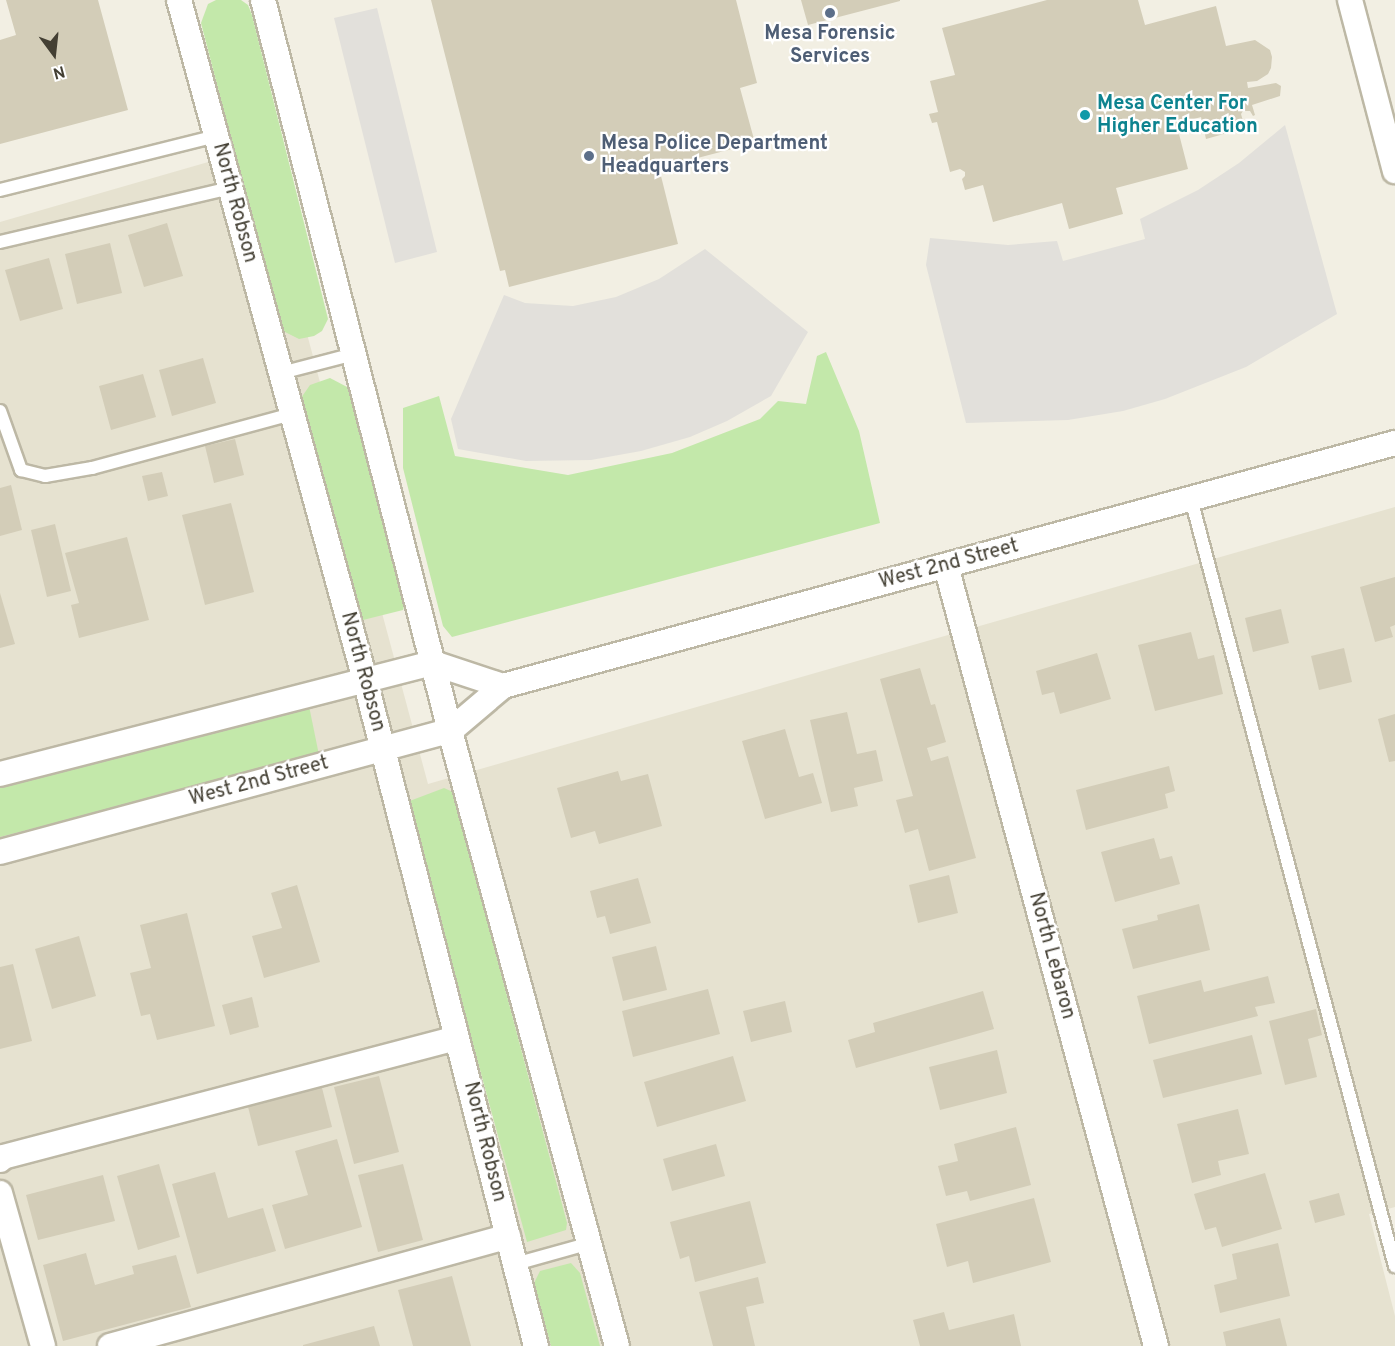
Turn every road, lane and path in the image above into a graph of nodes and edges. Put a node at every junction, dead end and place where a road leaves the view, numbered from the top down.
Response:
1 (179, 0) edge
2 (263, 0) edge
3 (1350, 0) edge
4 (216, 136) junction
5 (1395, 171) edge
6 (230, 188) junction
7 (0, 190) edge
8 (0, 242) edge
9 (354, 354) junction
10 (281, 373) junction
11 (0, 411) edge
12 (292, 414) junction
13 (1395, 443) edge
14 (1191, 499) junction
15 (946, 566) junction
16 (433, 663) junction
17 (364, 680) junction
18 (503, 686) junction
19 (450, 731) junction
20 (383, 749) junction
21 (0, 774) edge
22 (0, 852) edge
23 (457, 1038) junction
24 (0, 1160) edge
25 (0, 1193) edge
26 (508, 1236) junction
27 (590, 1244) junction
28 (515, 1264) junction
29 (1395, 1266) edge
30 (43, 1346) edge
31 (110, 1346) edge
32 (536, 1346) edge
33 (617, 1346) edge
34 (1156, 1346) edge

1 - 4 street, North Robson
2 - 9 street
3 - 5 street
4 - 6 street, North Robson
4 - 7 lane
6 - 8 lane
6 - 10 street, North Robson
9 - 10 lane
9 - 16 street
10 - 12 street, North Robson
11 - 12 lane
12 - 17 street, North Robson
13 - 14 street, West 2nd Street
14 - 15 street, West 2nd Street
14 - 29 lane
15 - 18 street, West 2nd Street
15 - 34 street, North Lebaron
16 - 17 street
16 - 18 street
16 - 19 street
17 - 20 street, North Robson
17 - 21 street
18 - 19 street, West 2nd Street
19 - 20 street, West 2nd Street
19 - 27 street
20 - 22 street, West 2nd Street
20 - 23 street, North Robson
23 - 24 street
23 - 26 street, North Robson
25 - 30 street
26 - 28 street, North Robson
26 - 31 street
27 - 28 lane
27 - 33 street
28 - 32 street, North Robson

